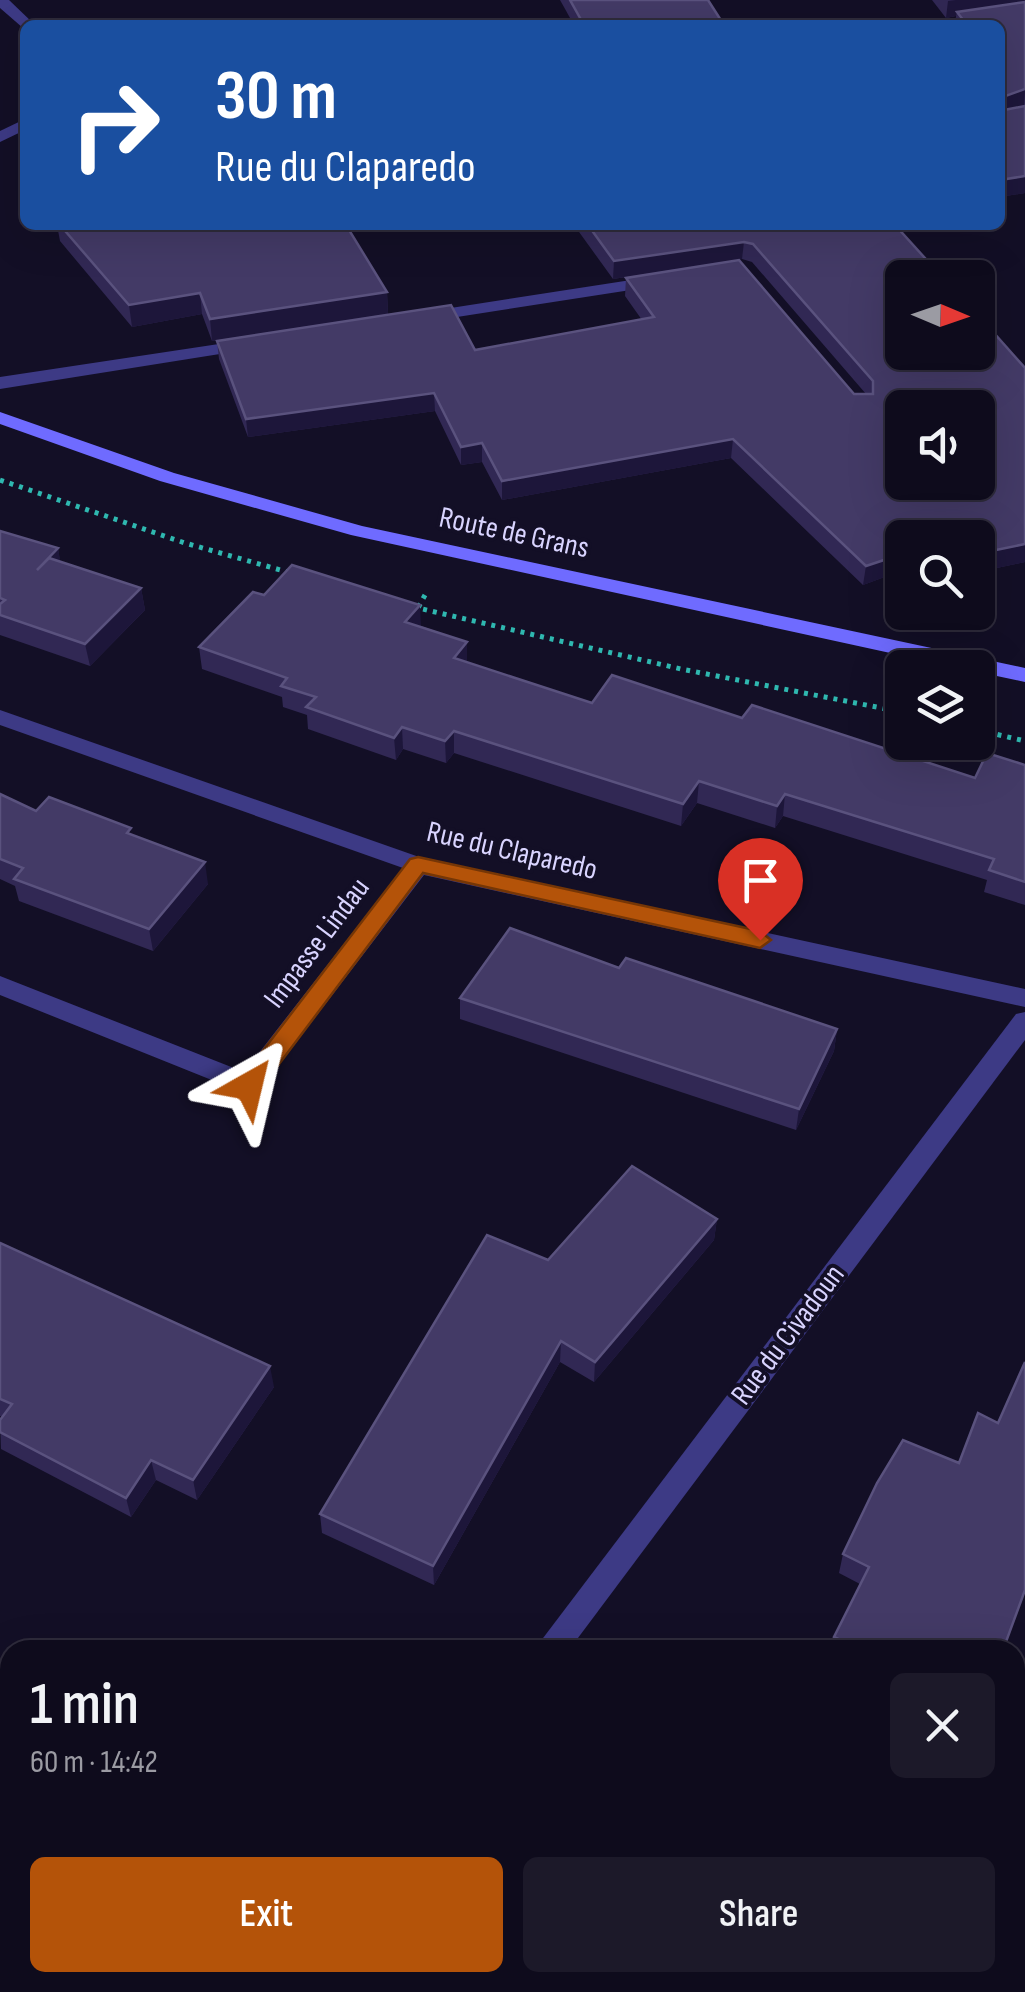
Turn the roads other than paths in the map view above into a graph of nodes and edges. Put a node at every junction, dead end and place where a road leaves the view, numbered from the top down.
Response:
1 (0, 0) edge
2 (1025, 11) edge
3 (22, 20) edge
4 (966, 20) edge
5 (684, 277) edge
6 (410, 320) edge
7 (274, 340) edge
8 (0, 383) edge
9 (0, 418) edge
10 (1025, 676) edge
11 (0, 718) edge
12 (418, 865) junction
13 (0, 985) edge
14 (1025, 998) edge
15 (1025, 1020) edge
16 (558, 1640) edge

1 - 3 street
2 - 4 street
5 - 6 street
7 - 8 street
9 - 10 street, Route de Grans
11 - 12 street, Rue du Claparedo
12 - 13 street, Impasse Lindau
12 - 14 street, Rue du Claparedo
15 - 16 street, Rue du Civadoun

